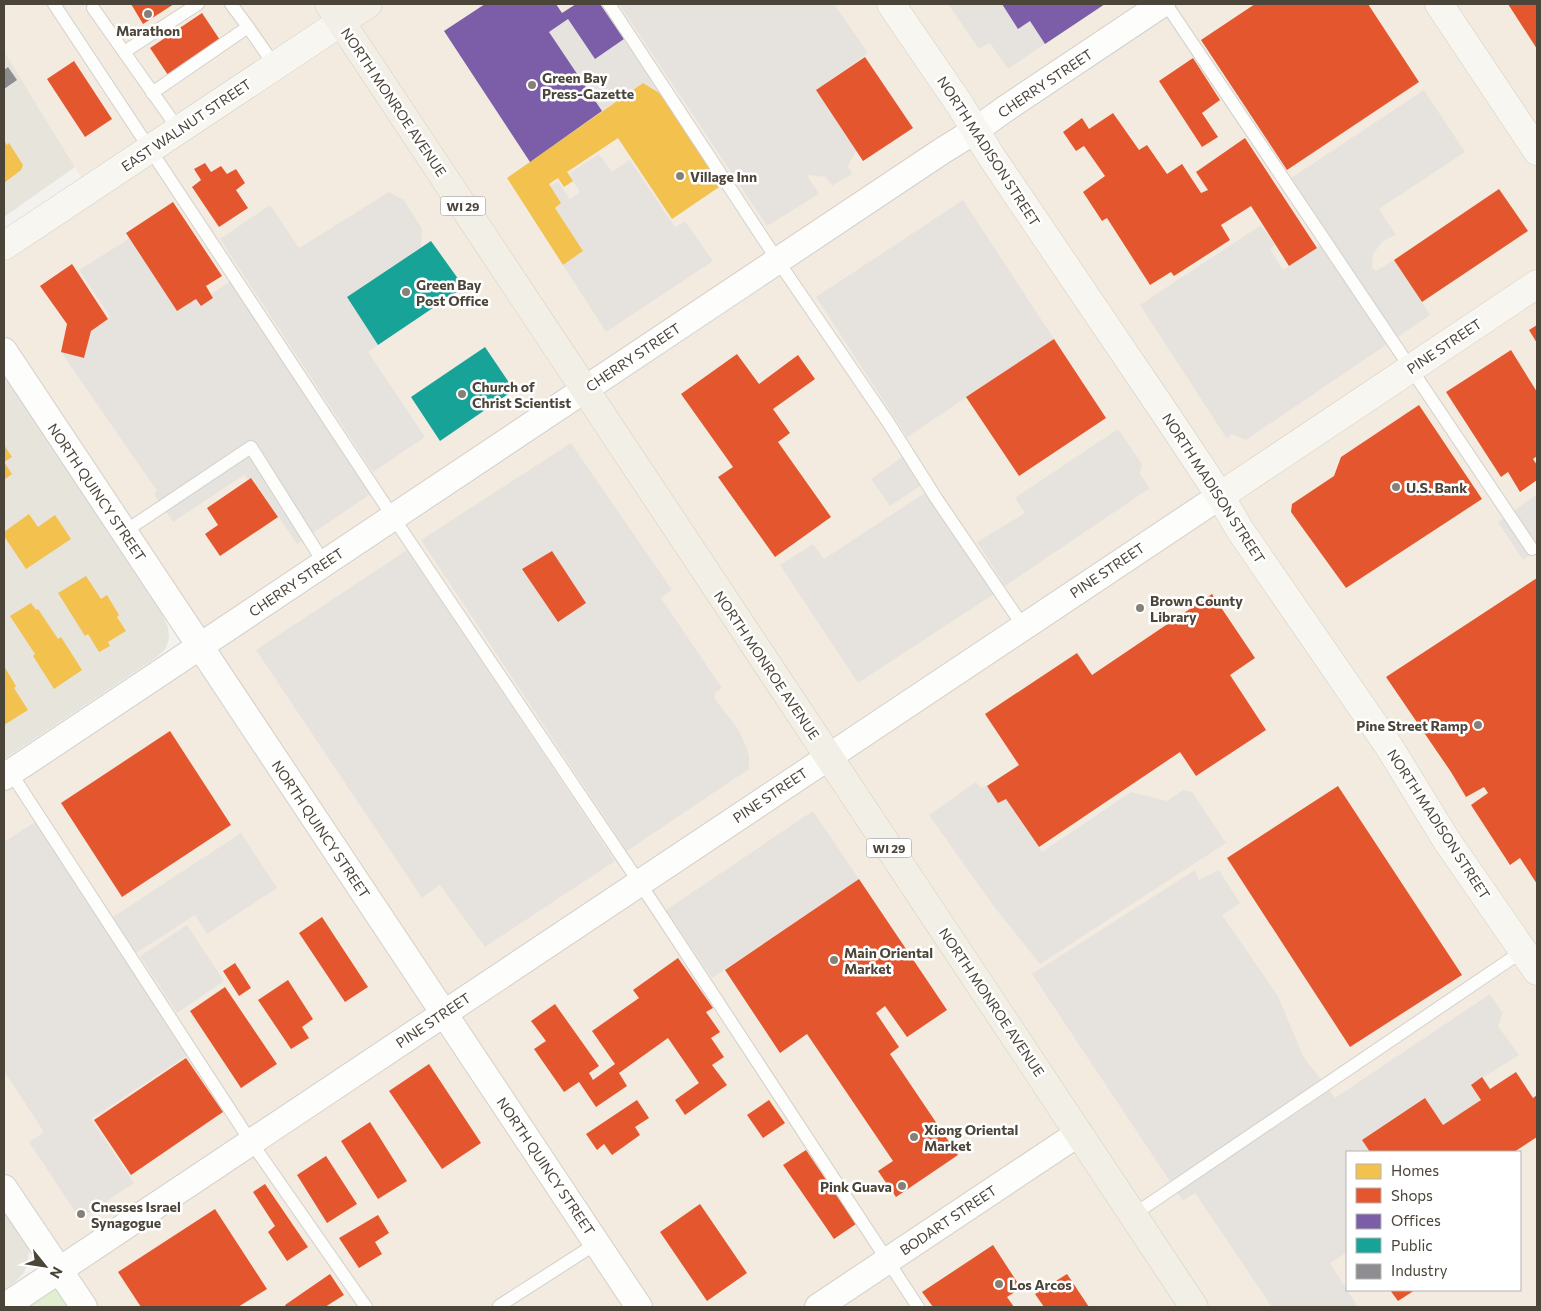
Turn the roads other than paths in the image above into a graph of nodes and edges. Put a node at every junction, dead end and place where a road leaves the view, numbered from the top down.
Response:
1 (54, 4) edge
2 (198, 4) edge
3 (231, 4) edge
4 (368, 4) edge
5 (609, 4) edge
6 (891, 4) edge
7 (1164, 4) edge
8 (1439, 4) edge
9 (93, 8) dead end
10 (335, 13) edge
11 (248, 26) junction
12 (124, 52) junction
13 (275, 66) junction
14 (152, 93) junction
15 (179, 130) junction
16 (976, 130) junction
17 (150, 149) junction
18 (1537, 151) edge
19 (4, 246) edge
20 (778, 261) junction
21 (1537, 284) edge
22 (4, 351) edge
23 (1411, 368) junction
24 (585, 389) junction
25 (1220, 496) junction
26 (393, 517) junction
27 (124, 532) junction
28 (1532, 548) dead end
29 (324, 563) junction
30 (1023, 626) junction
31 (200, 646) junction
32 (828, 756) junction
33 (6, 770) edge
34 (639, 883) junction
35 (1531, 961) edge
36 (444, 1013) junction
37 (1079, 1133) junction
38 (251, 1142) junction
39 (4, 1188) edge
40 (1133, 1214) junction
41 (597, 1243) junction
42 (888, 1261) junction
43 (59, 1270) junction
44 (499, 1306) dead end
45 (4, 1307) edge
46 (84, 1307) edge
47 (366, 1307) edge
48 (639, 1307) edge
49 (818, 1307) edge
50 (918, 1307) edge
51 (1194, 1307) edge

1 - 17 lane
2 - 12 lane
3 - 11 lane
4 - 10 main road, EAST WALNUT STREET
5 - 20 lane
6 - 16 main road, NORTH MADISON STREET
7 - 16 street, CHERRY STREET
7 - 23 lane
8 - 18 main road
9 - 12 lane
10 - 13 main road, EAST WALNUT STREET
10 - 24 main road, NORTH MONROE AVENUE / WI 29
11 - 13 lane
11 - 14 lane
12 - 14 lane
13 - 15 main road, EAST WALNUT STREET
14 - 15 lane
15 - 17 main road, EAST WALNUT STREET
16 - 20 street, CHERRY STREET
16 - 25 main road, NORTH MADISON STREET
17 - 19 main road, EAST WALNUT STREET
17 - 26 lane
20 - 24 street, CHERRY STREET
20 - 30 lane
21 - 23 main road, PINE STREET
22 - 27 street, NORTH QUINCY STREET
23 - 25 main road, PINE STREET
23 - 28 lane
24 - 26 street, CHERRY STREET
24 - 32 main road, NORTH MONROE AVENUE / WI 29
25 - 30 street, PINE STREET
25 - 35 main road, NORTH MADISON STREET
26 - 29 street, CHERRY STREET
26 - 34 lane
27 - 29 lane
27 - 31 street, NORTH QUINCY STREET
29 - 31 street, CHERRY STREET
30 - 32 street, PINE STREET
31 - 33 street, CHERRY STREET
31 - 36 street, NORTH QUINCY STREET
32 - 34 street, PINE STREET
32 - 37 main road, NORTH MONROE AVENUE / WI 29
33 - 38 lane
34 - 36 street, PINE STREET
34 - 42 lane
35 - 40 lane
36 - 38 street, PINE STREET
36 - 41 street, NORTH QUINCY STREET
37 - 40 main road, NORTH MONROE AVENUE / WI 29
37 - 42 street, BODART STREET
38 - 43 street, PINE STREET
38 - 47 lane
39 - 43 street
40 - 51 main road, NORTH MONROE AVENUE / WI 29
41 - 44 lane
41 - 48 street, NORTH QUINCY STREET
42 - 49 street, BODART STREET
42 - 50 lane
43 - 45 street, PINE STREET
43 - 46 street

